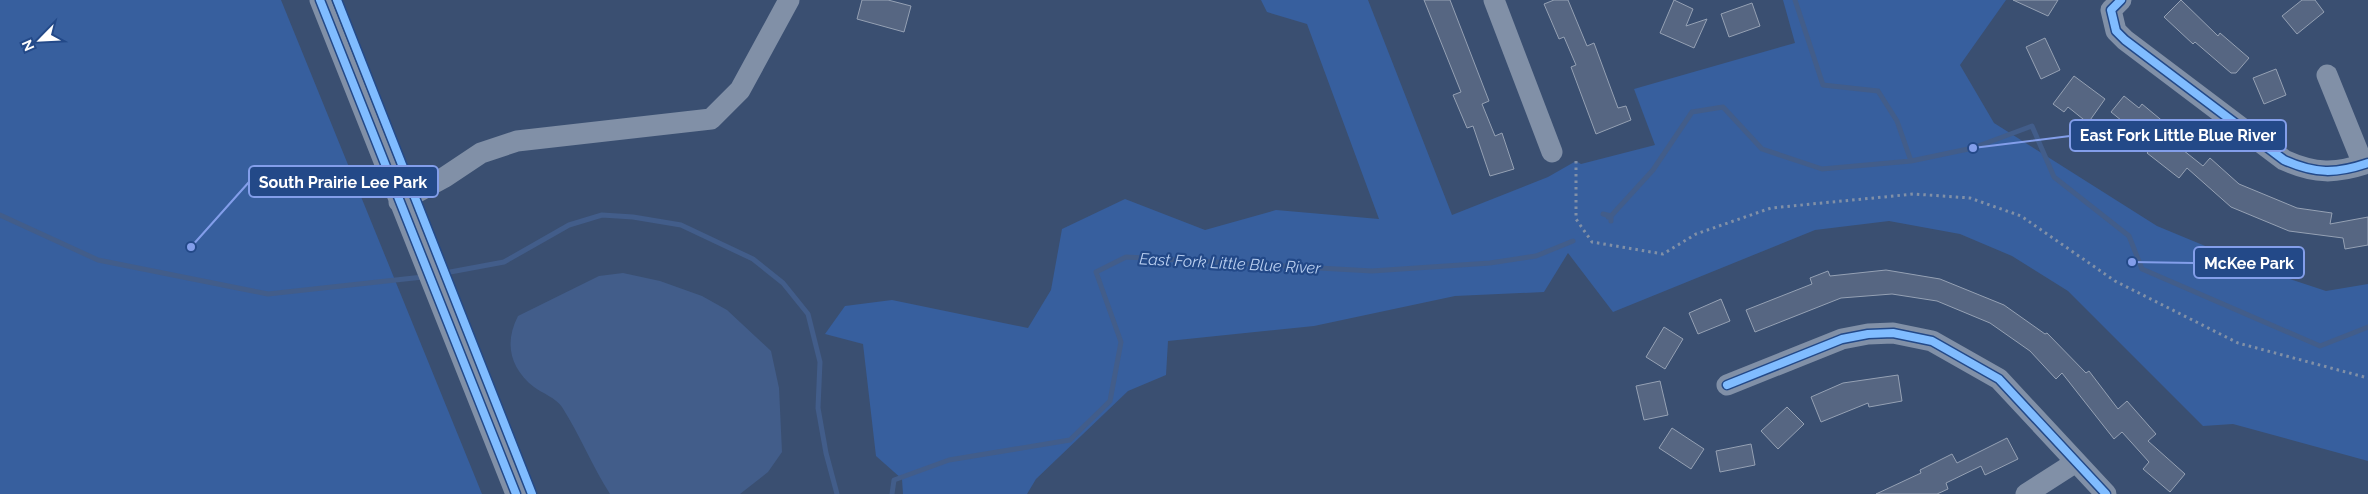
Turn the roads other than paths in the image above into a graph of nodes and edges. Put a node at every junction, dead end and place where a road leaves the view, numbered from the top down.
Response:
1 (320, 0) edge
2 (789, 0) edge
3 (1494, 0) edge
4 (2122, 0) edge
5 (2327, 75) dead end
6 (1552, 152) dead end
7 (2366, 164) edge
8 (399, 202) junction
9 (1726, 385) dead end
10 (2076, 462) junction
11 (516, 494) edge
12 (2026, 494) edge
13 (2106, 494) edge

1 - 8 street
2 - 8 street
3 - 6 street
4 - 7 street
5 - 7 street
8 - 11 street
9 - 10 street
10 - 12 street
10 - 13 street

